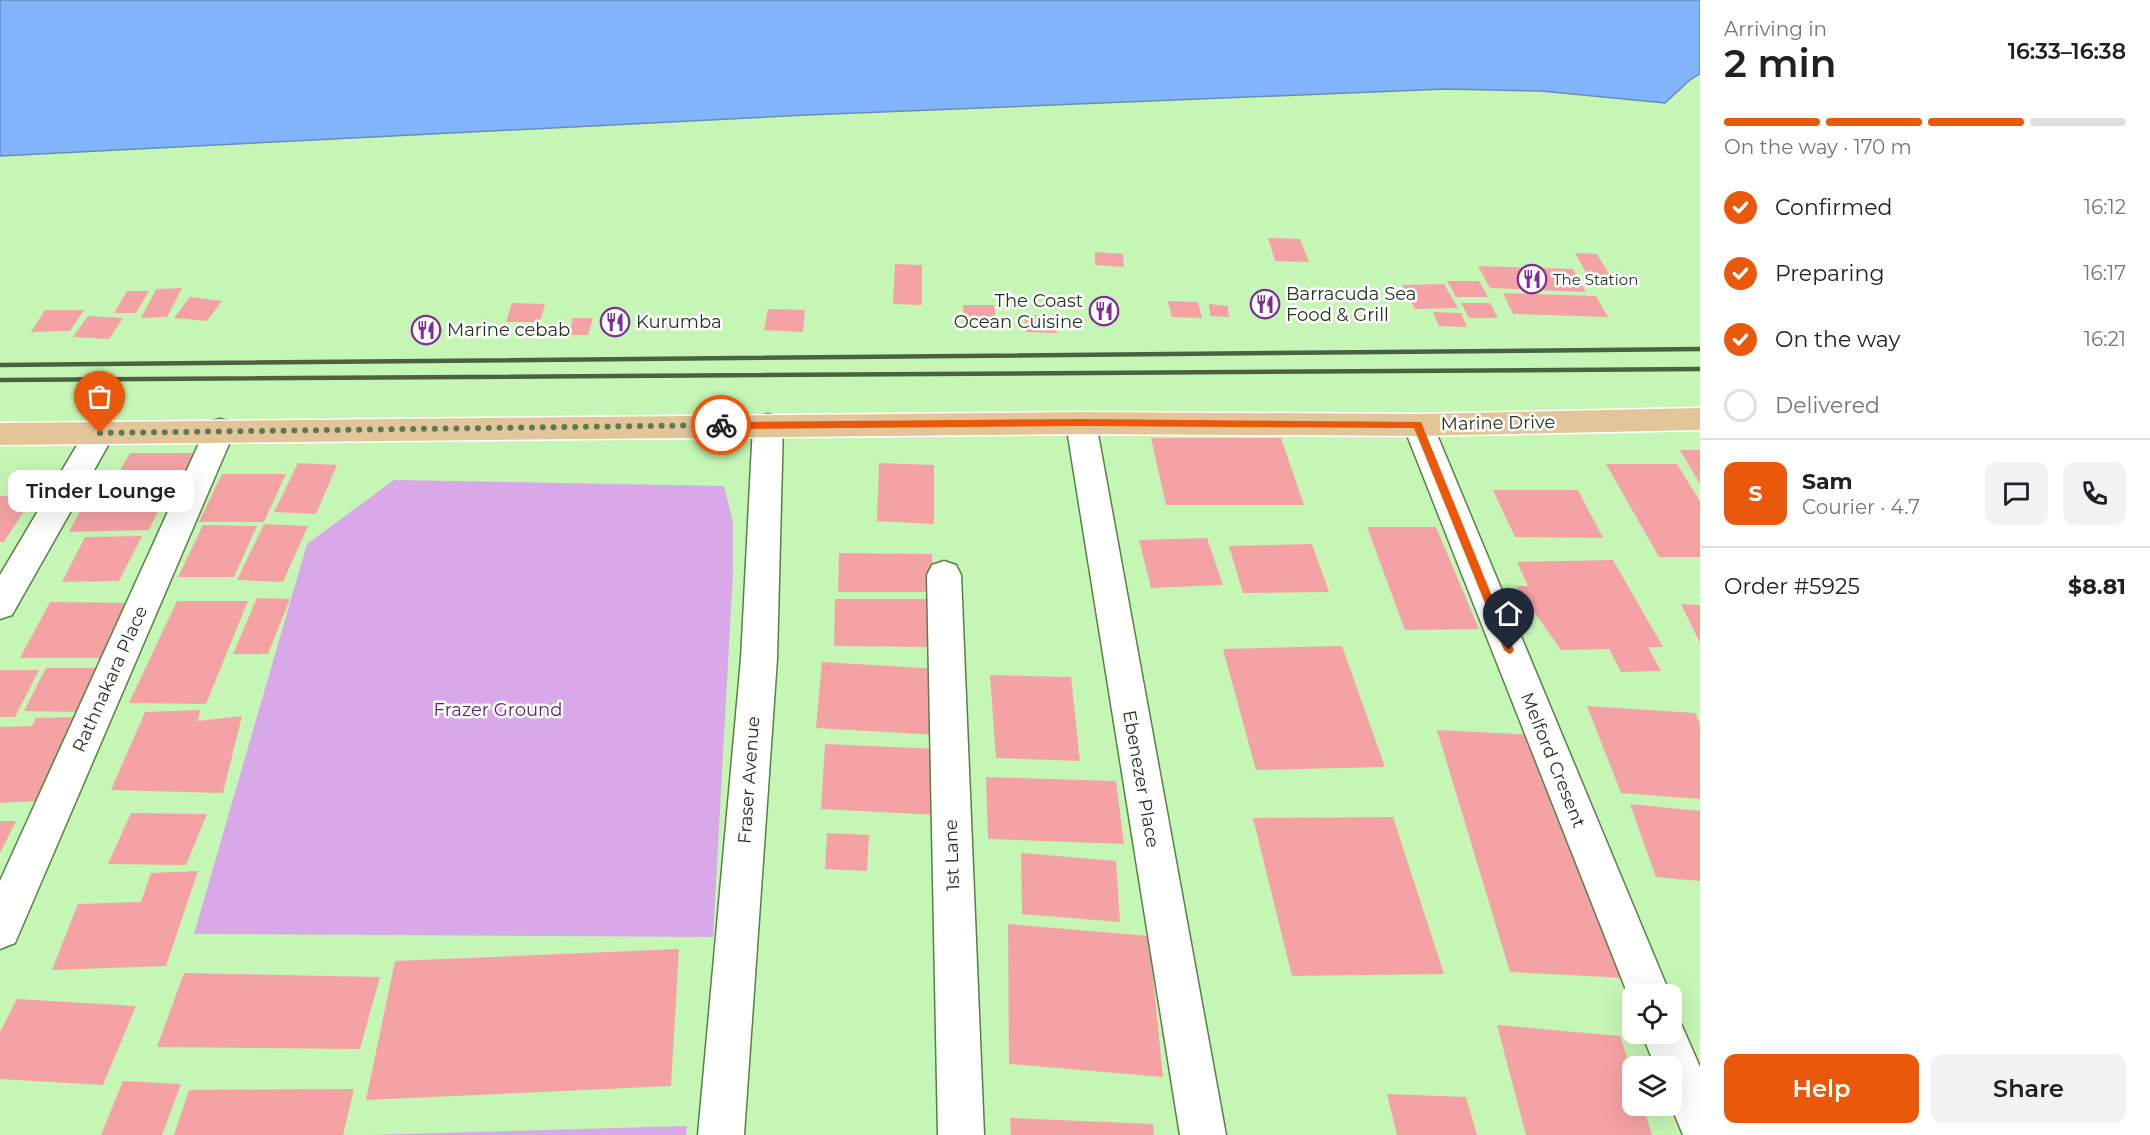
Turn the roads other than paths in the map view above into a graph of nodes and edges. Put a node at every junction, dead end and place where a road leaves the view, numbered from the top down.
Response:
1 (1700, 419) edge
2 (1081, 423) junction
3 (768, 425) junction
4 (1418, 425) junction
5 (220, 430) junction
6 (100, 433) junction
7 (0, 434) edge
8 (944, 574) dead end
9 (0, 605) edge
10 (0, 928) edge
11 (1645, 984) edge
12 (1668, 1044) edge
13 (1700, 1121) edge
14 (722, 1135) edge
15 (961, 1135) edge
16 (1203, 1135) edge

1 - 4 main road, Marine Drive
2 - 3 main road, Marine Drive
2 - 4 main road, Marine Drive
2 - 16 street, Ebenezer Place
3 - 5 main road, Marine Drive
3 - 14 street, Fraser Avenue
4 - 11 street, Melford Cresent
5 - 6 main road, Marine Drive
5 - 10 street, Rathnakara Place
6 - 7 main road, Marine Drive
6 - 9 street
8 - 15 street, 1st Lane
12 - 13 street

